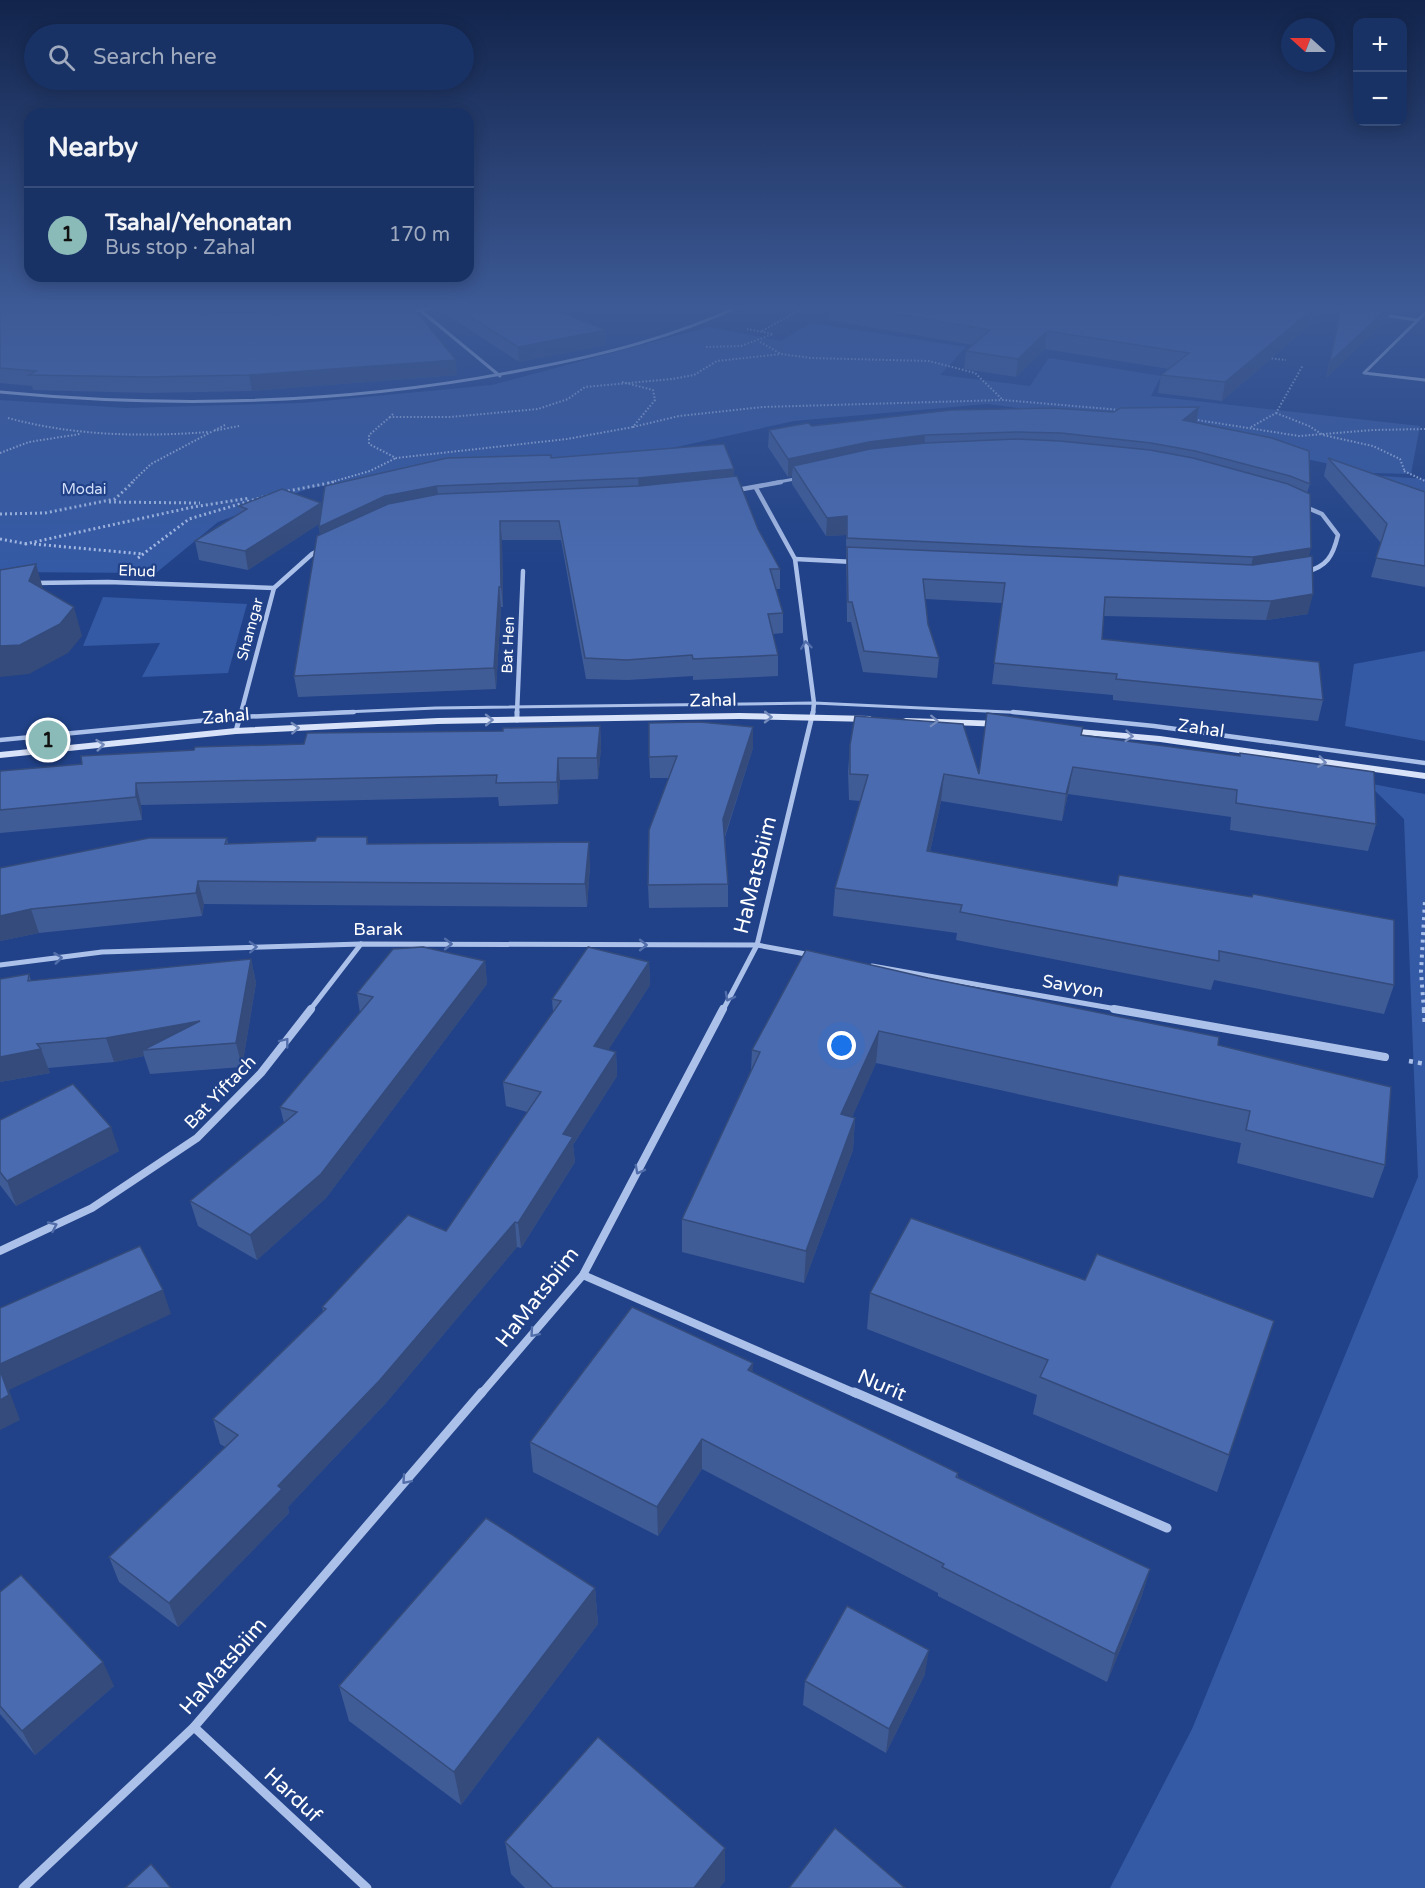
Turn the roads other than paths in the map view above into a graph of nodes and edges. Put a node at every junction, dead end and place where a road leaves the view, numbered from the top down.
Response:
1 (1, 392) edge
2 (362, 392) edge
3 (806, 477) edge
4 (756, 488) junction
5 (732, 491) edge
6 (1294, 502) edge
7 (332, 543) edge
8 (795, 559) junction
9 (865, 562) edge
10 (523, 571) dead end
11 (1297, 574) edge
12 (31, 583) edge
13 (273, 588) junction
14 (814, 704) junction
15 (518, 706) junction
16 (240, 717) junction
17 (813, 717) junction
18 (517, 720) junction
19 (884, 720) edge
20 (896, 720) edge
21 (1013, 726) edge
22 (1058, 730) edge
23 (236, 731) junction
24 (0, 740) edge
25 (0, 755) edge
26 (1425, 763) edge
27 (1425, 776) edge
28 (361, 944) junction
29 (757, 945) junction
30 (815, 956) edge
31 (861, 964) edge
32 (0, 965) edge
33 (1385, 1057) dead end
34 (0, 1251) edge
35 (583, 1275) junction
36 (1167, 1528) dead end
37 (194, 1727) junction
38 (23, 1888) edge
39 (367, 1888) edge

1 - 2 street
3 - 4 street
4 - 5 street
4 - 8 street, HaMatsbiim
6 - 11 street
7 - 13 street, Shamgar
8 - 9 street
14 -> 8 street, HaMatsbiim
10 - 15 street, Bat Hen
12 - 13 street, Ehud
13 - 16 street, Shamgar
14 - 15 lane, Zahal
14 - 17 street, HaMatsbiim
14 - 26 lane, Zahal
15 - 16 lane, Zahal
15 - 18 street, Bat Hen
16 - 23 street, Shamgar
16 - 24 lane, Zahal
18 -> 17 street, Zahal
17 - 19 street, Zahal
17 - 29 street, HaMatsbiim
23 -> 18 street, Zahal
20 -> 21 street
22 -> 27 street, Zahal
25 -> 23 street, Zahal
28 -> 29 street, Barak
32 -> 28 street, Barak
34 -> 28 street, Bat Yiftach
29 - 30 street
29 -> 35 street, HaMatsbiim
31 - 33 street, Savyon
35 - 36 street, Nurit
35 -> 37 street, HaMatsbiim
37 - 38 street, HaMatsbiim
37 - 39 street, Harduf

